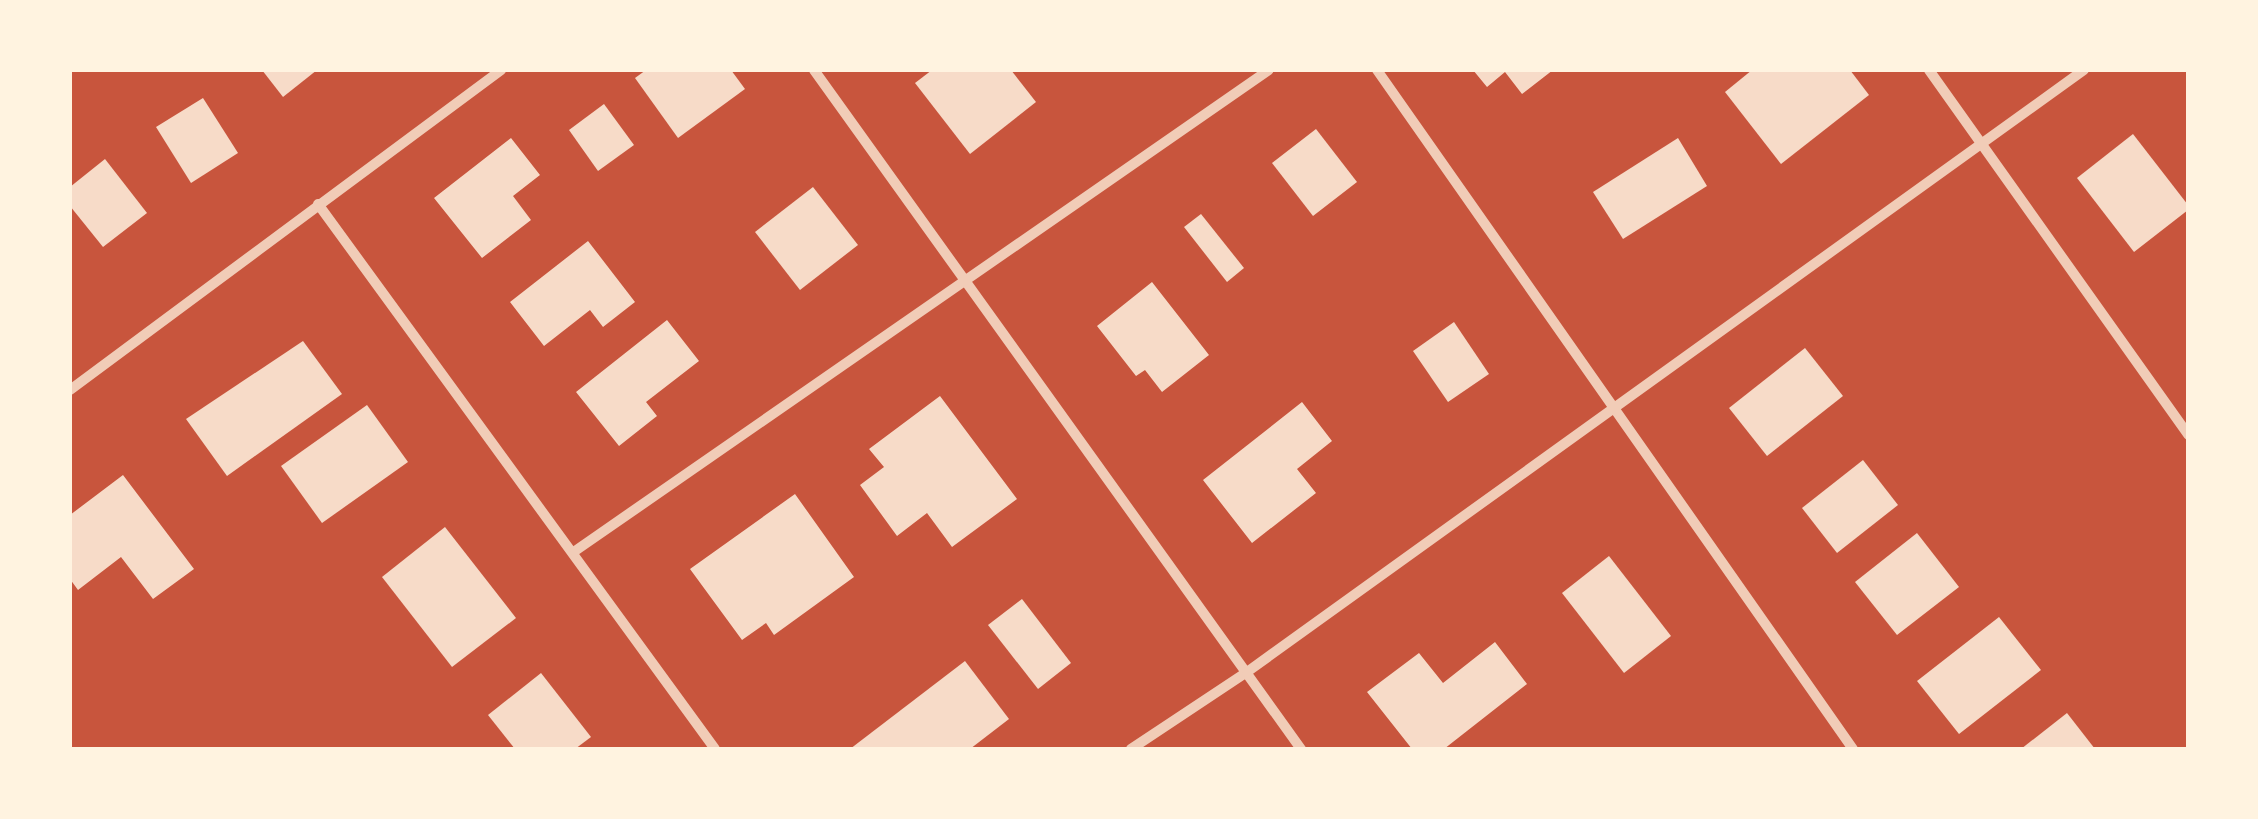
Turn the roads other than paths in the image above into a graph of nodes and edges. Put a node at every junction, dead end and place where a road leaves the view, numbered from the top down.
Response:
1 (501, 70) edge
2 (814, 70) edge
3 (1269, 70) edge
4 (1376, 70) edge
5 (1930, 70) edge
6 (2084, 70) edge
7 (1979, 143) junction
8 (318, 204) junction
9 (967, 282) junction
10 (70, 390) edge
11 (1612, 408) junction
12 (2188, 435) edge
13 (575, 550) junction
14 (1248, 672) junction
15 (716, 749) edge
16 (1131, 749) edge
17 (1301, 749) edge
18 (1853, 749) edge

1 - 8 street
2 - 9 street
3 - 9 street
4 - 11 street
5 - 7 street
6 - 7 street
7 - 11 street
7 - 12 street
8 - 10 street
8 - 13 street
9 - 13 street
9 - 14 street
11 - 14 street
11 - 18 street
13 - 15 street
14 - 16 street
14 - 17 street

